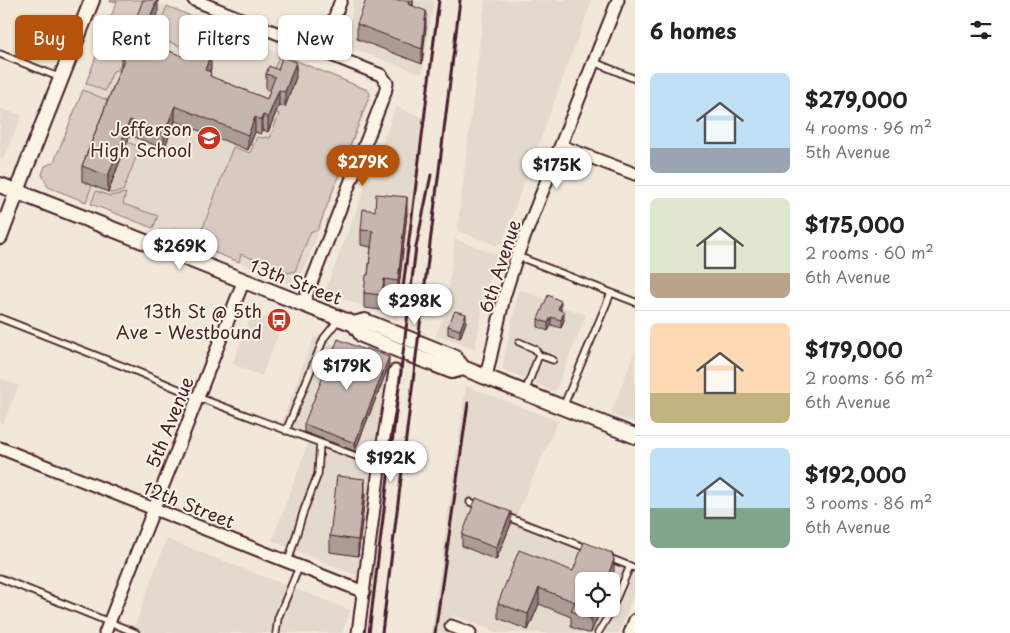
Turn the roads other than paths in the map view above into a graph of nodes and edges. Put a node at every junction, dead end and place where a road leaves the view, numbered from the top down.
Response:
1 (92, 0) edge
2 (194, 0) edge
3 (340, 0) edge
4 (618, 0) edge
5 (335, 15) edge
6 (278, 33) edge
7 (0, 54) edge
8 (344, 60) edge
9 (594, 62) junction
10 (61, 78) junction
11 (635, 79) edge
12 (560, 146) junction
13 (635, 174) edge
14 (0, 185) edge
15 (17, 192) junction
16 (0, 237) edge
17 (517, 256) junction
18 (244, 280) junction
19 (611, 293) junction
20 (635, 302) edge
21 (303, 304) junction
22 (0, 318) edge
23 (340, 318) junction
24 (519, 342) dead end
25 (539, 354) junction
26 (552, 360) dead end
27 (394, 371) dead end
28 (486, 377) junction
29 (525, 392) junction
30 (197, 397) junction
31 (563, 407) junction
32 (286, 430) junction
33 (635, 436) edge
34 (320, 443) junction
35 (0, 448) edge
36 (380, 465) junction
37 (470, 502) dead end
38 (153, 509) junction
39 (488, 509) edge
40 (496, 512) edge
41 (594, 552) edge
42 (603, 555) edge
43 (294, 564) junction
44 (632, 567) edge
45 (0, 578) edge
46 (364, 592) junction
47 (635, 620) edge
48 (451, 626) dead end
49 (107, 628) edge
50 (136, 633) edge
51 (276, 633) edge
52 (358, 633) edge
53 (470, 633) edge
54 (598, 633) edge
55 (630, 633) edge

1 - 10 street
2 - 6 street
3 - 5 street
4 - 9 street, 6th Avenue
7 - 10 lane
8 - 21 street
9 - 11 lane
9 - 12 street, 6th Avenue
10 - 15 street
12 - 13 street
12 - 17 street, 6th Avenue
14 - 15 street, 13th Street
15 - 16 street
15 - 18 street, 13th Street
17 - 19 lane
17 - 28 street, 6th Avenue
18 - 21 street, 13th Street
18 - 30 street, 5th Avenue
19 - 20 lane
19 - 31 lane
21 - 23 street, 13th Street
22 - 30 lane
23 - 28 street, 13th Street
23 - 32 lane
24 - 25 lane
25 - 26 lane
25 - 29 lane
27 - 36 street
28 - 29 street, 13th Street
29 - 31 street, 13th Street
30 - 32 lane
30 - 38 street, 5th Avenue
31 - 33 street, 13th Street
32 - 34 lane
34 - 36 lane
34 - 43 lane
35 - 38 street, 12th Street
36 - 46 street
37 - 39 lane
38 - 43 street, 12th Street
38 - 49 street, 5th Avenue
40 - 41 lane
42 - 44 lane
43 - 46 street, 12th Street
43 - 51 lane
44 - 54 lane
45 - 49 lane
46 - 52 street
47 - 55 street
48 - 53 street
49 - 50 lane

